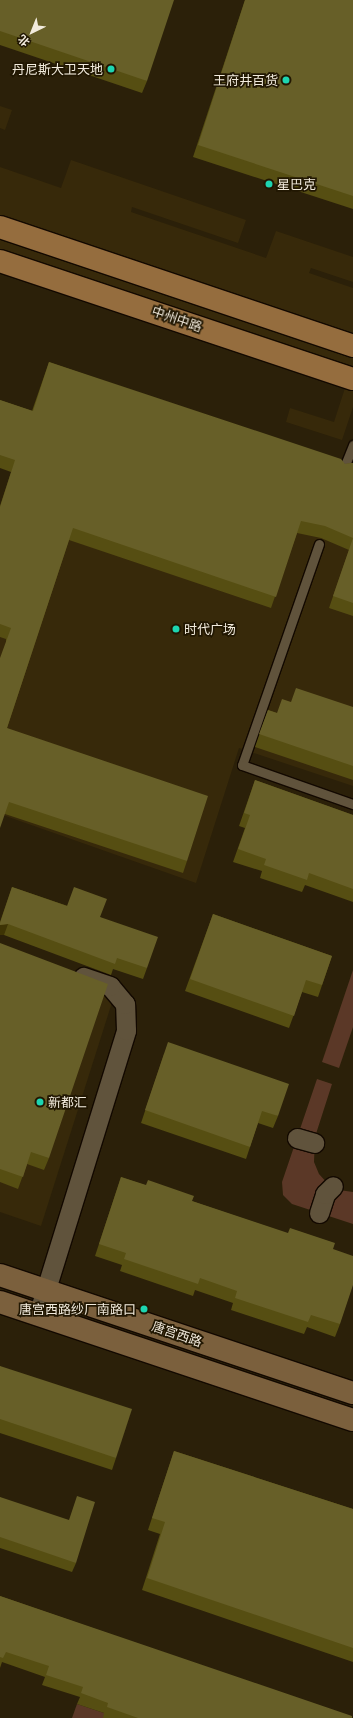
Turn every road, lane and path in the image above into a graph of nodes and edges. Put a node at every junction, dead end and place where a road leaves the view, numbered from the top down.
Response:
1 (0, 227) edge
2 (0, 261) edge
3 (353, 346) edge
4 (353, 379) edge
5 (353, 445) edge
6 (344, 470) edge
7 (319, 544) dead end
8 (353, 804) edge
9 (66, 970) edge
10 (333, 1186) dead end
11 (319, 1213) dead end
12 (0, 1275) edge
13 (46, 1290) junction
14 (0, 1302) edge
15 (38, 1314) junction
16 (353, 1393) edge
17 (353, 1420) edge

1 - 3 main road
2 - 4 main road, 中州中路
5 - 6 lane
7 - 8 lane
9 - 13 street
10 - 11 street
12 - 13 main road, 唐宫西路
13 - 15 street
13 - 16 main road, 唐宫西路
14 - 15 main road, 唐宫西路
15 - 17 main road, 唐宫西路

